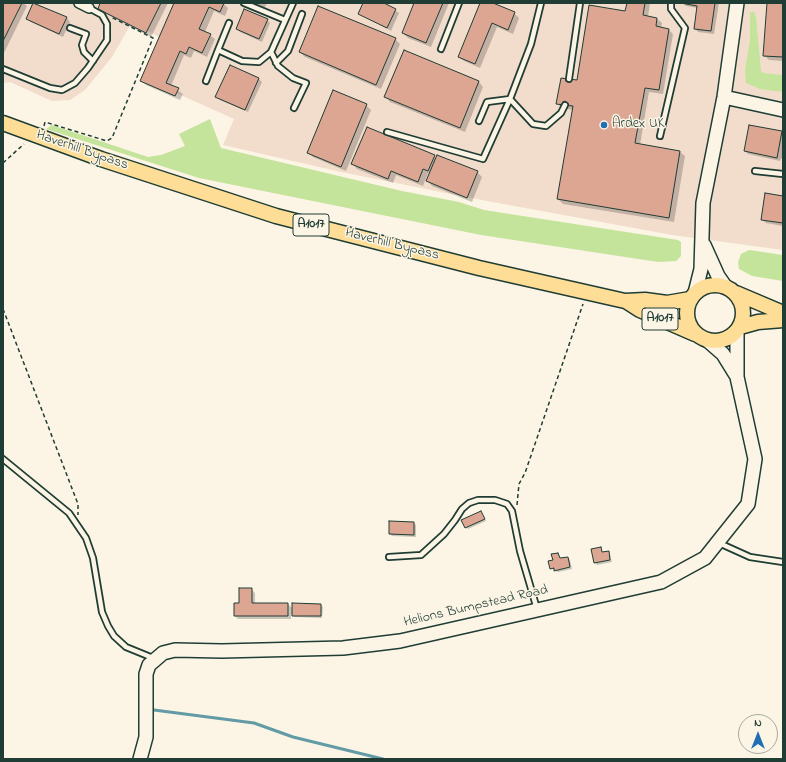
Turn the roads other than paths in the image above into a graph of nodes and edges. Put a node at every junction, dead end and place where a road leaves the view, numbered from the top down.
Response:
1 (79, 3) edge
2 (244, 3) edge
3 (293, 3) edge
4 (459, 3) edge
5 (541, 3) edge
6 (580, 3) edge
7 (671, 3) edge
8 (737, 3) edge
9 (89, 8) joint
10 (302, 14) dead end
11 (285, 20) junction
12 (230, 23) dead end
13 (70, 28) dead end
14 (441, 48) dead end
15 (218, 50) junction
16 (272, 52) junction
17 (93, 60) junction
18 (276, 63) junction
19 (3, 68) edge
20 (569, 79) dead end
21 (206, 81) dead end
22 (724, 97) junction
23 (510, 99) junction
24 (565, 105) dead end
25 (294, 108) dead end
26 (783, 110) edge
27 (479, 121) dead end
28 (3, 123) edge
29 (387, 132) dead end
30 (660, 136) dead end
31 (756, 172) dead end
32 (783, 174) edge
33 (703, 242) junction
34 (730, 290) junction
35 (692, 296) junction
36 (625, 301) junction
37 (783, 313) edge
38 (783, 320) edge
39 (738, 330) junction
40 (701, 337) junction
41 (738, 377) junction
42 (3, 458) edge
43 (719, 543) junction
44 (389, 557) dead end
45 (783, 562) edge
46 (537, 609) junction
47 (155, 659) junction
48 (140, 759) edge

1 - 9 street
2 - 11 lane
3 - 11 lane
4 - 14 lane
5 - 23 lane
6 - 20 lane
7 - 30 lane
8 - 22 street
9 - 17 lane
10 - 18 lane
11 - 16 lane
12 - 15 lane
13 - 17 lane
15 - 16 lane
15 - 21 lane
16 - 18 lane
17 - 19 lane
18 - 25 lane
22 - 26 street
22 - 33 street
23 - 24 lane
23 - 27 lane
23 - 29 lane
28 - 36 main road, Haverhill Bypass / A1017
31 - 32 lane
33 - 34 street
33 - 35 street
34 - 35 main road
34 - 37 main road
34 - 39 main road
35 - 36 main road, Haverhill Bypass / A1017
35 - 40 main road
36 - 40 main road, Haverhill Bypass / A1017
38 - 39 main road
39 - 40 main road
39 - 41 street, Helions Bumpstead Road
40 - 41 street, Helions Bumpstead Road
41 - 43 street, Helions Bumpstead Road
42 - 47 lane
43 - 45 lane
43 - 46 street, Helions Bumpstead Road
44 - 46 lane
46 - 47 street, Helions Bumpstead Road
47 - 48 street

